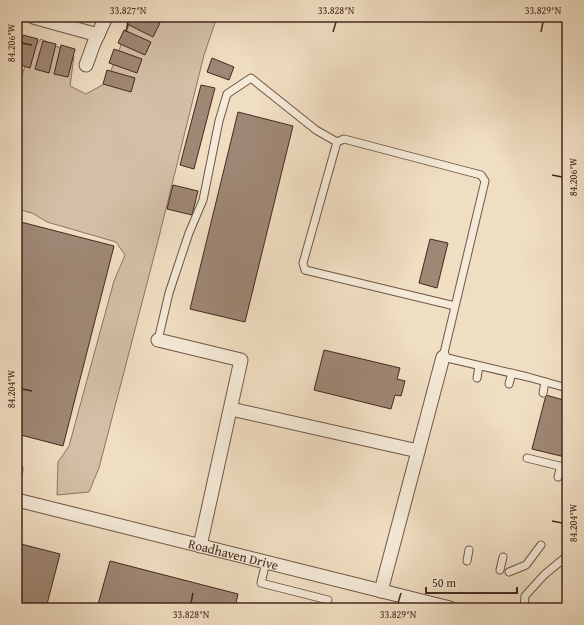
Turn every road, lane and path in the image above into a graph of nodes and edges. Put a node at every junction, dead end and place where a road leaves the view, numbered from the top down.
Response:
1 (34, 17) edge
2 (106, 17) edge
3 (98, 35) junction
4 (86, 65) dead end
5 (337, 142) junction
6 (455, 306) junction
7 (158, 340) joint
8 (443, 357) junction
9 (479, 366) junction
10 (512, 373) junction
11 (477, 378) dead end
12 (545, 382) junction
13 (509, 384) dead end
14 (567, 388) edge
15 (543, 393) dead end
16 (231, 409) junction
17 (418, 451) junction
18 (527, 458) dead end
19 (564, 467) edge
20 (17, 469) edge
21 (558, 478) dead end
22 (17, 480) edge
23 (17, 500) edge
24 (541, 545) dead end
25 (200, 546) junction
26 (469, 550) dead end
27 (503, 556) dead end
28 (567, 556) edge
29 (467, 561) dead end
30 (266, 562) junction
31 (500, 570) dead end
32 (508, 572) dead end
33 (381, 591) junction
34 (328, 600) dead end
35 (403, 602) edge
36 (450, 608) edge
37 (524, 608) edge

1 - 3 street
2 - 3 street
3 - 4 street
5 - 6 lane
5 - 6 lane
5 - 7 lane
6 - 8 lane
7 - 16 street
8 - 9 lane
8 - 17 street
9 - 10 lane
9 - 11 lane
10 - 12 lane
10 - 13 lane
12 - 14 lane
12 - 15 lane
16 - 17 street
16 - 25 street
17 - 33 street
18 - 19 lane
19 - 21 lane
20 - 22 lane
23 - 25 street, Roadhaven Drive
24 - 32 lane
25 - 30 street, Roadhaven Drive
26 - 29 lane
27 - 31 lane
28 - 37 lane
30 - 33 street, Roadhaven Drive
30 - 34 lane
33 - 35 street, Roadhaven Drive
35 - 36 street, Roadhaven Drive

